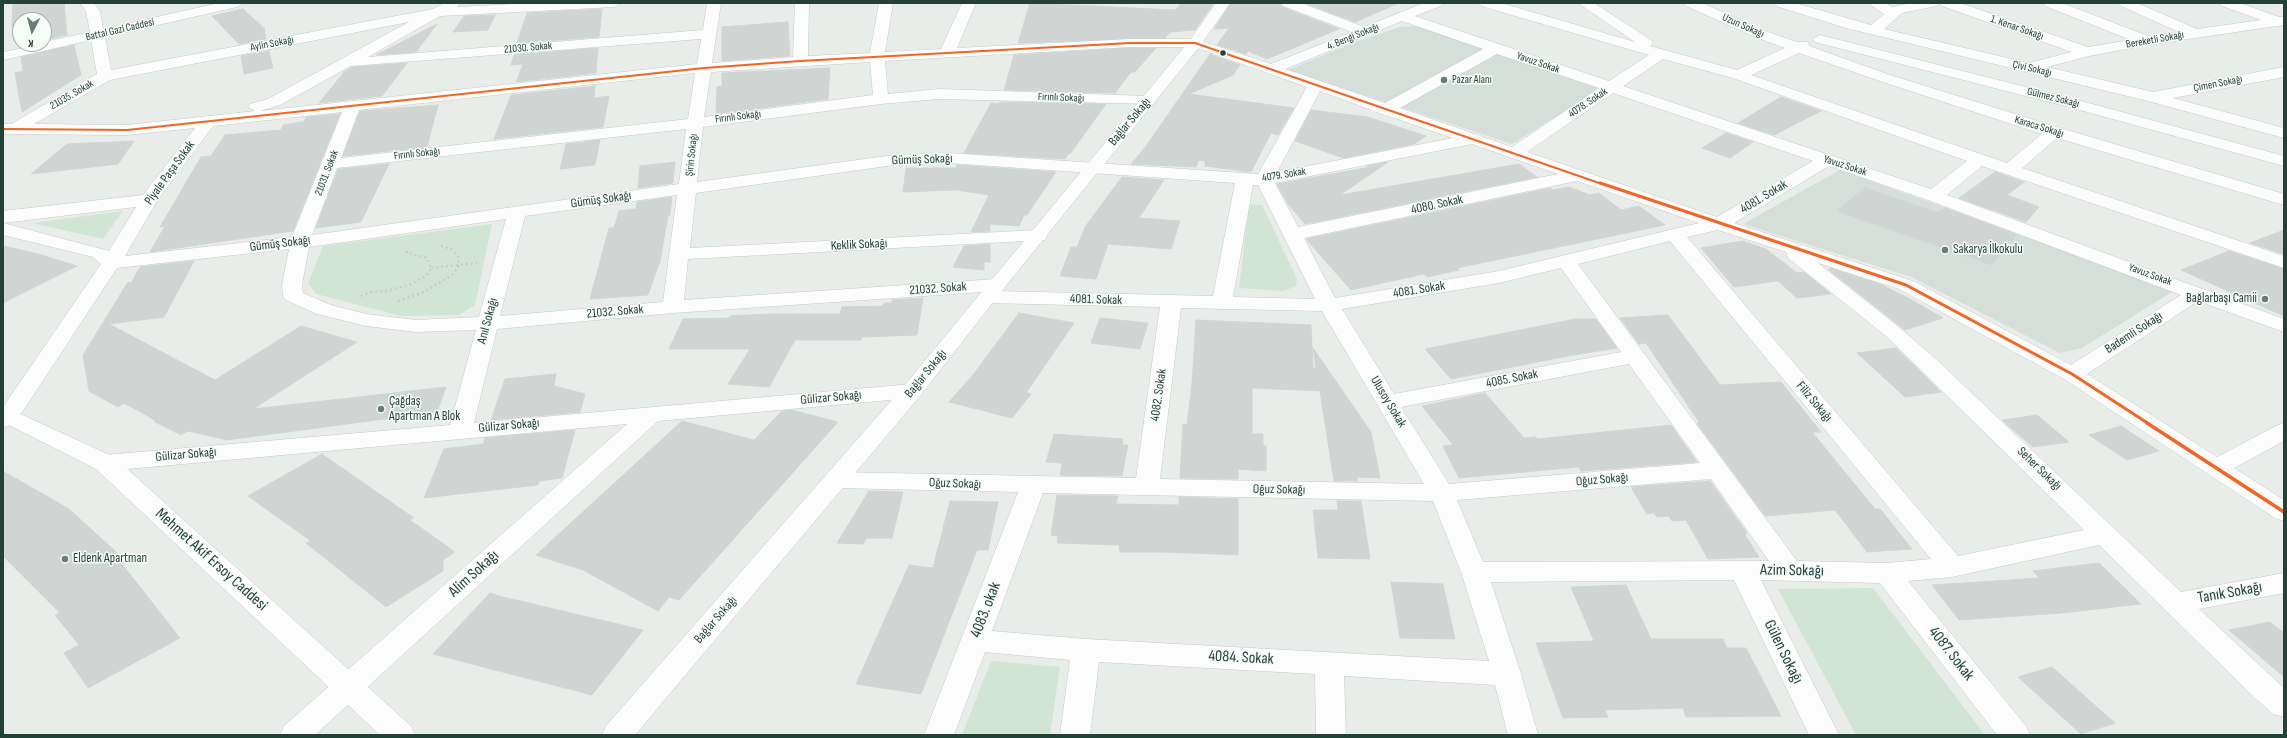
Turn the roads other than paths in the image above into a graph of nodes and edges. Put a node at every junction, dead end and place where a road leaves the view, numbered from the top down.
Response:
1 (87, 3) edge
2 (237, 3) edge
3 (614, 3) edge
4 (714, 3) edge
5 (802, 3) edge
6 (886, 3) edge
7 (969, 3) edge
8 (1224, 3) edge
9 (1288, 3) edge
10 (1433, 3) edge
11 (1486, 3) edge
12 (1585, 3) edge
13 (1692, 3) edge
14 (1781, 3) edge
15 (1875, 3) edge
16 (1932, 3) edge
17 (1947, 3) edge
18 (2050, 3) edge
19 (2126, 3) edge
20 (2226, 3) edge
21 (446, 7) edge
22 (1893, 13) junction
23 (1403, 16) junction
24 (2282, 22) edge
25 (1851, 25) junction
26 (1874, 30) junction
27 (1365, 32) junction
28 (708, 34) junction
29 (2195, 34) junction
30 (98, 36) junction
31 (1820, 39) junction
32 (2147, 41) junction
33 (1194, 43) junction
34 (1795, 47) junction
35 (1496, 48) junction
36 (2087, 52) junction
37 (1662, 53) junction
38 (947, 54) junction
39 (3, 56) edge
40 (877, 57) junction
41 (800, 61) junction
42 (347, 63) junction
43 (704, 68) junction
44 (2028, 68) junction
45 (1269, 70) junction
46 (2284, 72) edge
47 (1738, 74) junction
48 (106, 76) junction
49 (1315, 86) junction
50 (1612, 87) junction
51 (2152, 97) junction
52 (881, 99) junction
53 (1148, 101) junction
54 (353, 105) junction
55 (1385, 110) junction
56 (208, 121) junction
57 (695, 123) junction
58 (6, 131) edge
59 (2054, 132) junction
60 (2284, 132) edge
61 (1474, 139) junction
62 (1515, 152) junction
63 (1980, 159) junction
64 (1827, 160) junction
65 (2284, 161) edge
66 (330, 164) junction
67 (1092, 168) junction
68 (2011, 169) junction
69 (1581, 175) junction
70 (1255, 179) junction
71 (688, 188) junction
72 (1934, 196) junction
73 (149, 200) junction
74 (2284, 200) edge
75 (517, 211) junction
76 (3, 217) edge
77 (1720, 224) junction
78 (3, 229) edge
79 (1294, 234) junction
80 (1038, 236) junction
81 (1676, 236) junction
82 (300, 242) junction
83 (1784, 245) junction
84 (680, 254) junction
85 (1567, 262) junction
86 (2284, 262) edge
87 (111, 264) junction
88 (992, 291) junction
89 (2197, 293) junction
90 (1171, 302) junction
91 (1222, 303) junction
92 (1329, 305) junction
93 (673, 307) junction
94 (488, 323) junction
95 (2284, 326) edge
96 (1636, 356) junction
97 (2072, 374) junction
98 (912, 391) junction
99 (1388, 402) junction
100 (653, 413) junction
101 (5, 416) edge
102 (460, 430) junction
103 (2284, 431) edge
104 (105, 463) junction
105 (2216, 468) junction
106 (1719, 470) junction
107 (837, 480) junction
108 (1033, 486) junction
109 (1146, 488) junction
110 (1442, 493) junction
111 (2284, 512) edge
112 (2106, 534) junction
113 (1952, 567) junction
114 (1743, 570) junction
115 (1790, 571) junction
116 (1474, 572) junction
117 (1888, 573) junction
118 (2284, 583) edge
119 (2176, 603) junction
120 (975, 640) junction
121 (1086, 650) junction
122 (1329, 663) junction
123 (1507, 674) junction
124 (349, 686) junction
125 (2284, 705) edge
126 (295, 735) edge
127 (400, 735) edge
128 (617, 735) edge
129 (939, 735) edge
130 (1075, 735) edge
131 (1331, 735) edge
132 (1524, 735) edge
133 (1824, 735) edge
134 (2015, 735) edge

1 - 30 street, 21035. Sokak
2 - 30 street, Battal Gazi Caddesi
3 - 21 street, Aylin Sokağı
4 - 28 street, Şirin Sokağı
5 - 41 street
6 - 40 street
7 - 38 street
8 - 33 street, Bağlar Sokağı
9 - 27 street
10 - 23 street, 4. Bengi Sokağı
11 - 37 street
12 - 37 street
13 - 34 street, Uzun Sokağı
14 - 25 street, Çivi Sokağı
15 - 22 street
16 - 22 street
17 - 36 street, 1. Kenar Sokağı
18 - 32 street
19 - 29 street
20 - 24 street
21 - 42 street
21 - 48 street, Aylin Sokağı
22 - 26 street
23 - 27 street, 4. Bengi Sokağı
23 - 35 street, Yavuz Sokak
24 - 29 street, Bereketli Sokağı
25 - 26 street, Çivi Sokağı
25 - 31 street
26 - 44 street, Çivi Sokağı
27 - 45 street, 4. Bengi Sokağı
28 - 42 street, 21030. Sokak
28 - 43 street, Şirin Sokağı
29 - 32 street, Bereketli Sokağı
30 - 39 street, Battal Gazi Caddesi
30 - 48 street, 21035. Sokak
31 - 34 street
31 - 65 street, Gülmez Sokağı
32 - 36 street, Bereketli Sokağı
33 - 38 street
33 - 45 street
33 - 53 street, Bağlar Sokağı
34 - 47 street
34 - 59 street, Karaca Sokağı
35 - 50 street, Yavuz Sokak
35 - 55 street
36 - 44 street, Bereketli Sokağı
37 - 47 street
37 - 50 street, 4078. Sokak
38 - 40 street
40 - 41 street
40 - 52 street
41 - 43 street
42 - 56 street
43 - 54 street
43 - 57 street, Şirin Sokağı
44 - 51 street, Çivi Sokağı
45 - 49 street
46 - 51 street, Çimen Sokağı
47 - 63 street
48 - 58 street, 21035. Sokak
49 - 55 street
49 - 70 street
50 - 62 street, 4078. Sokak
50 - 64 street, Yavuz Sokak
51 - 60 street, Çivi Sokağı
52 - 53 street, Fırınlı Sokağı
52 - 57 street, Fırınlı Sokağı
53 - 67 street, Bağlar Sokağı
54 - 56 street
54 - 66 street, 21031. Sokak
55 - 61 street
56 - 58 street
56 - 73 street, Piyale Paşa Sokak
57 - 66 street, Fırınlı Sokağı
57 - 71 street, Şirin Sokağı
59 - 68 street
59 - 74 street, Karaca Sokağı
61 - 62 street
61 - 70 street, 4079. Sokak
62 - 69 street
63 - 68 street
63 - 72 street
64 - 72 street, Yavuz Sokak
64 - 77 street, 4081. Sokak
66 - 82 street, 21031. Sokak
67 - 70 street, 4079. Sokak
67 - 71 street, Gümüş Sokağı
67 - 80 street, Bağlar Sokağı
68 - 86 street
69 - 77 street
69 - 79 street, 4080. Sokak
70 - 79 street, Ulusoy Sokak
70 - 91 street
71 - 75 street, Gümüş Sokağı
71 - 84 street, Şirin Sokağı
72 - 89 street, Yavuz Sokak
73 - 76 street
73 - 87 street, Piyale Paşa Sokak
75 - 82 street, Gümüş Sokağı
75 - 94 street, Anıl Sokağı
77 - 81 street, 4081. Sokak
77 - 83 street
78 - 87 street
79 - 92 street, Ulusoy Sokak
80 - 84 street, Keklik Sokağı
80 - 88 street, Bağlar Sokağı
81 - 85 street, 4081. Sokak
81 - 113 street, Filiz Sokağı
82 - 87 street, Gümüş Sokağı
82 - 94 street, 21032. Sokak
83 - 97 street
83 - 112 street, Seher Sokağı
84 - 93 street, Şirin Sokağı
85 - 92 street, 4081. Sokak
85 - 96 street
87 - 101 street, Piyale Paşa Sokak
88 - 90 street, 4081. Sokak
88 - 93 street, 21032. Sokak
88 - 98 street, Bağlar Sokağı
89 - 95 street, Yavuz Sokak
89 - 97 street, Bademli Sokağı
90 - 91 street, 4081. Sokak
90 - 109 street, 4082. Sokak
91 - 92 street, 4081. Sokak
92 - 99 street, Ulusoy Sokak
93 - 94 street, 21032. Sokak
94 - 102 street, Anıl Sokağı
96 - 99 street, 4085. Sokak
96 - 106 street
97 - 105 street
98 - 100 street, Gülizar Sokağı
98 - 107 street, Bağlar Sokağı
99 - 110 street, Ulusoy Sokak
100 - 102 street, Gülizar Sokağı
100 - 124 street, Alim Sokağı
101 - 104 street, Mehmet Akif Ersoy Caddesi
102 - 104 street, Gülizar Sokağı
103 - 105 street
104 - 124 street, Mehmet Akif Ersoy Caddesi
105 - 111 street
106 - 110 street, Oğuz Sokağı
106 - 115 street
107 - 108 street, Oğuz Sokağı
107 - 128 street, Bağlar Sokağı
108 - 109 street, Oğuz Sokağı
108 - 120 street, 4083. okak
109 - 110 street, Oğuz Sokağı
110 - 116 street, Ulusoy Sokak
112 - 113 street, Azim Sokağı
112 - 119 street, Seher Sokağı
113 - 117 street, Azim Sokağı
114 - 115 street, Azim Sokağı
114 - 116 street, Azim Sokağı
114 - 133 street, Gülen Sokağı
115 - 117 street, Azim Sokağı
116 - 123 street, Ulusoy Sokak
117 - 134 street, 4087. Sokak
118 - 119 street, Tanık Sokağı
119 - 125 street, Seher Sokağı
120 - 121 street, 4084. Sokak
120 - 129 street, 4083. okak
121 - 122 street, 4084. Sokak
121 - 130 street
122 - 123 street, 4084. Sokak
122 - 131 street
123 - 132 street, Ulusoy Sokak
124 - 126 street, Alim Sokağı
124 - 127 street, Mehmet Akif Ersoy Caddesi

